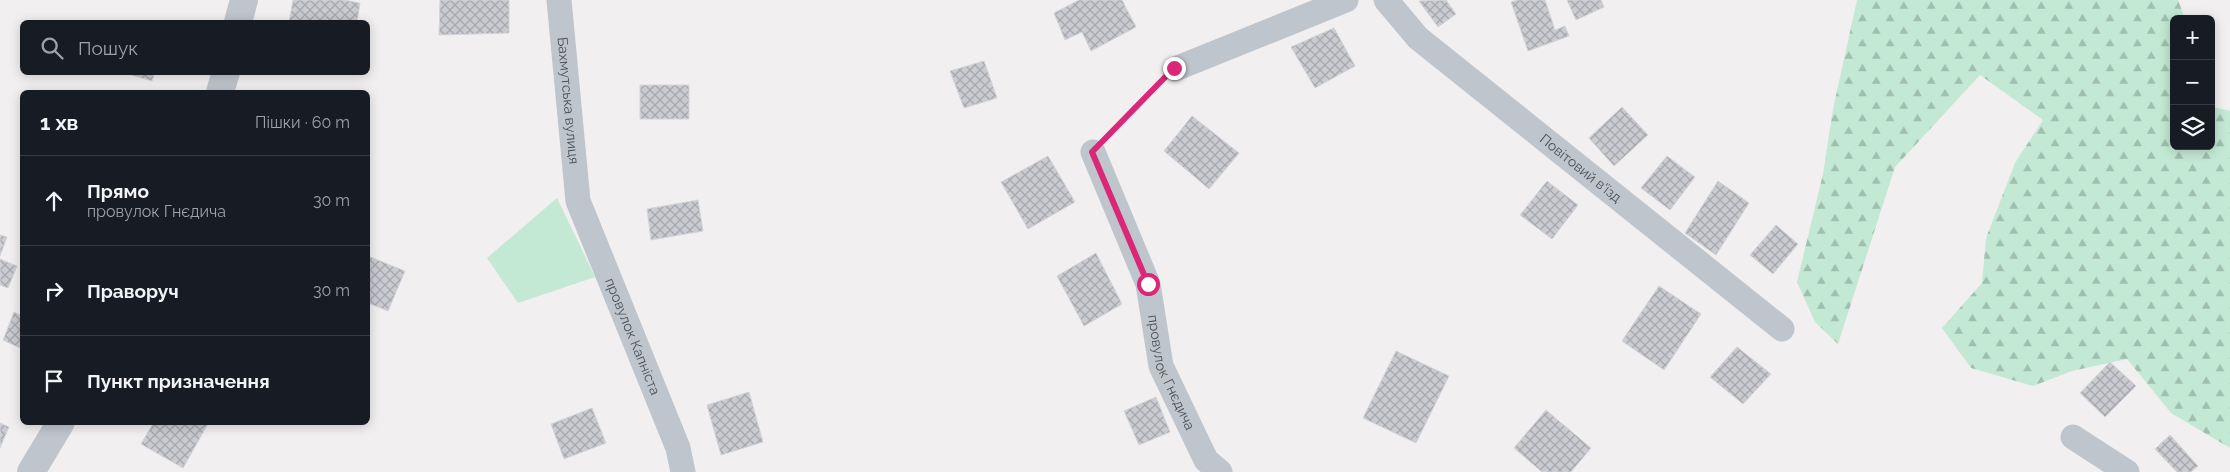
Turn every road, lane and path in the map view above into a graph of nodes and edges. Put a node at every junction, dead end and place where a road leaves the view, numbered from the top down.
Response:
1 (244, 0) edge
2 (559, 0) edge
3 (1346, 0) edge
4 (1386, 0) edge
5 (239, 20) edge
6 (1174, 68) joint
7 (225, 75) edge
8 (221, 90) edge
9 (1092, 152) joint
10 (578, 201) joint
11 (1782, 329) dead end
12 (59, 425) edge
13 (2073, 437) dead end
14 (31, 472) edge
15 (683, 472) edge
16 (1220, 472) edge
17 (2127, 472) edge

1 - 5 street
2 - 10 street, Бахмутська вулиця
3 - 6 street
4 - 11 street, Повітовий в'їзд
6 - 9 path
7 - 8 street
9 - 16 street, провулок Гнєдича
10 - 15 street, провулок Капніста
12 - 14 street
13 - 17 street

